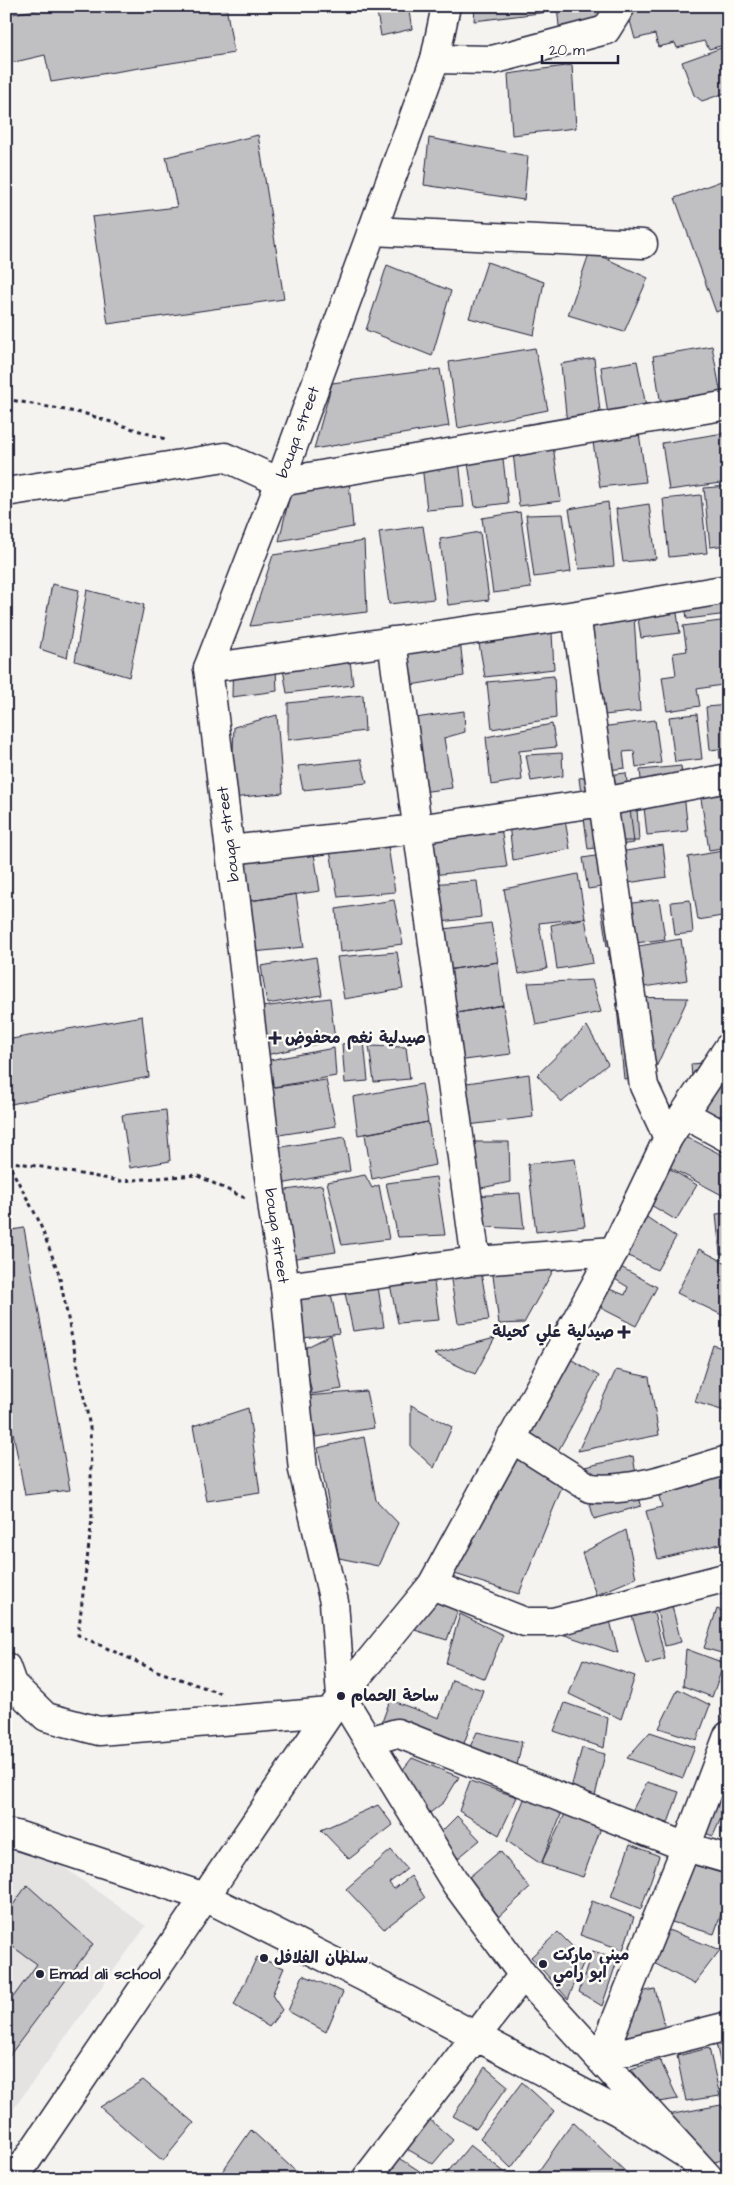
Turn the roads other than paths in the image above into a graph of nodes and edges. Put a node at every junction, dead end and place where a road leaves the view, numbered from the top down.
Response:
1 (446, 6) edge
2 (621, 6) edge
3 (435, 59) junction
4 (372, 231) junction
5 (643, 244) dead end
6 (728, 405) edge
7 (280, 482) junction
8 (6, 492) edge
9 (728, 589) edge
10 (576, 615) junction
11 (392, 641) junction
12 (208, 668) junction
13 (728, 778) edge
14 (603, 802) junction
15 (417, 829) junction
16 (230, 850) junction
17 (728, 1048) edge
18 (718, 1078) edge
19 (684, 1114) junction
20 (668, 1138) junction
21 (728, 1138) edge
22 (614, 1251) junction
23 (476, 1261) junction
24 (285, 1287) junction
25 (511, 1438) junction
26 (728, 1460) edge
27 (728, 1577) edge
28 (432, 1585) junction
29 (6, 1666) edge
30 (336, 1704) junction
31 (728, 1736) edge
32 (368, 1741) junction
33 (6, 1833) edge
34 (686, 1847) junction
35 (728, 1860) edge
36 (205, 1897) junction
37 (524, 1976) junction
38 (728, 2026) edge
39 (476, 2036) junction
40 (601, 2058) junction
41 (687, 2155) junction
42 (14, 2179) edge
43 (366, 2179) edge
44 (710, 2179) edge

1 - 3 street, bouqa street
2 - 3 street
3 - 4 street, bouqa street
4 - 5 street
4 - 7 street, bouqa street
6 - 7 street
7 - 8 street
7 - 12 street, bouqa street
9 - 10 street
10 - 11 street
10 - 14 street
11 - 12 street
11 - 15 street
12 - 16 street, bouqa street
13 - 14 street
14 - 15 street
14 - 20 street
15 - 16 street
15 - 23 street
16 - 24 street, bouqa street
17 - 18 street
18 - 19 street
19 - 20 street
19 - 21 street
20 - 22 street
22 - 23 street
22 - 25 street
23 - 24 street
24 - 30 street, bouqa street
25 - 26 street
25 - 28 street
27 - 28 street
28 - 30 street
29 - 30 street
30 - 32 street
30 - 36 street
31 - 34 street
32 - 34 street
32 - 37 street
33 - 36 street
34 - 35 street
34 - 40 street
36 - 39 street
36 - 42 street
37 - 39 street
37 - 40 street
38 - 40 street
39 - 41 street
39 - 43 street
40 - 41 street
41 - 44 street

